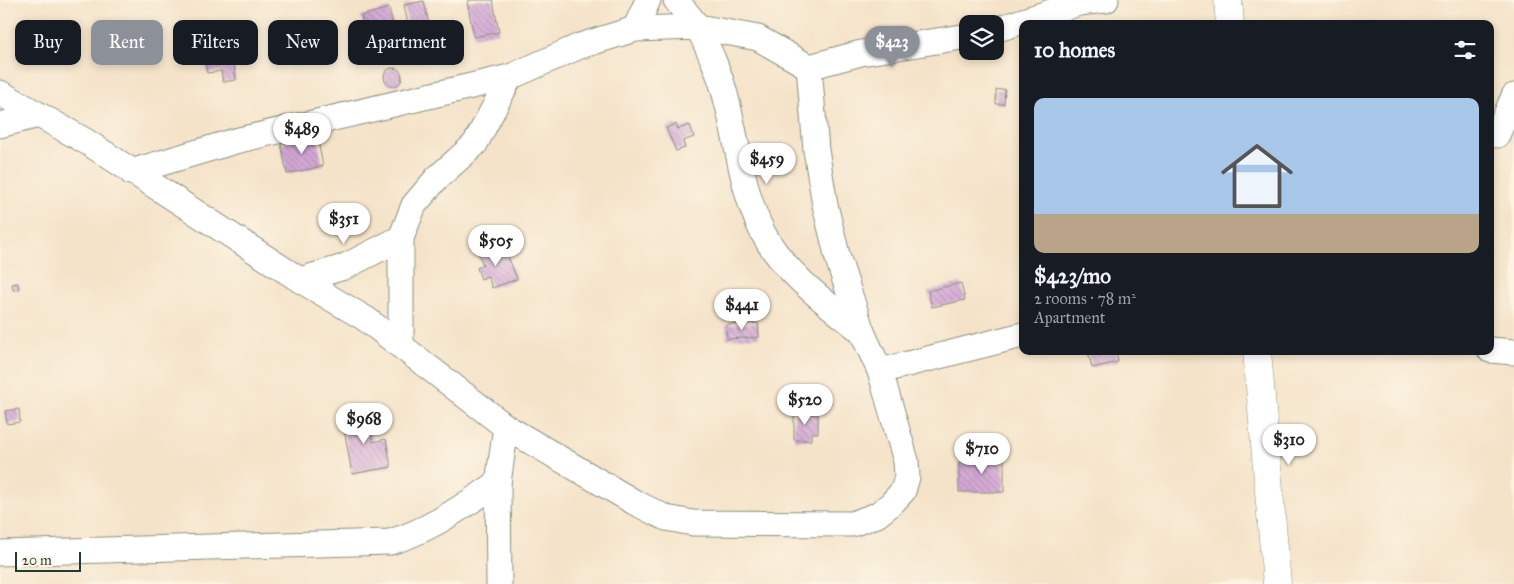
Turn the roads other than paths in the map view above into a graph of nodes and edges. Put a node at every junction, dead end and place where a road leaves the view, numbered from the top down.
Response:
1 (648, 0) edge
2 (676, 0) edge
3 (1106, 0) edge
4 (1228, 0) edge
5 (1027, 20) edge
6 (1230, 20) edge
7 (1019, 23) edge
8 (698, 27) junction
9 (1004, 27) edge
10 (635, 29) junction
11 (959, 37) edge
12 (809, 67) junction
13 (510, 77) junction
14 (0, 93) edge
15 (1514, 96) edge
16 (39, 115) junction
17 (0, 125) edge
18 (1500, 133) edge
19 (131, 172) junction
20 (401, 238) junction
21 (300, 280) junction
22 (862, 332) junction
23 (1019, 336) edge
24 (400, 346) junction
25 (1494, 350) edge
26 (1514, 352) edge
27 (1257, 355) edge
28 (880, 371) junction
29 (506, 427) junction
30 (498, 483) junction
31 (0, 553) edge
32 (499, 584) edge
33 (1277, 584) edge

1 - 10 street
2 - 8 street
3 - 5 street
4 - 6 street
7 - 9 street
8 - 10 street
8 - 12 street
8 - 22 street
10 - 13 street
11 - 12 street
12 - 22 street
13 - 19 street
13 - 20 street
14 - 16 street
15 - 18 street
16 - 17 street
16 - 19 street
19 - 21 street
20 - 21 street
20 - 24 street
21 - 24 street
22 - 28 street
23 - 28 street
24 - 29 street
25 - 26 street
27 - 33 street
28 - 29 street
29 - 30 street
30 - 31 street
30 - 32 street

